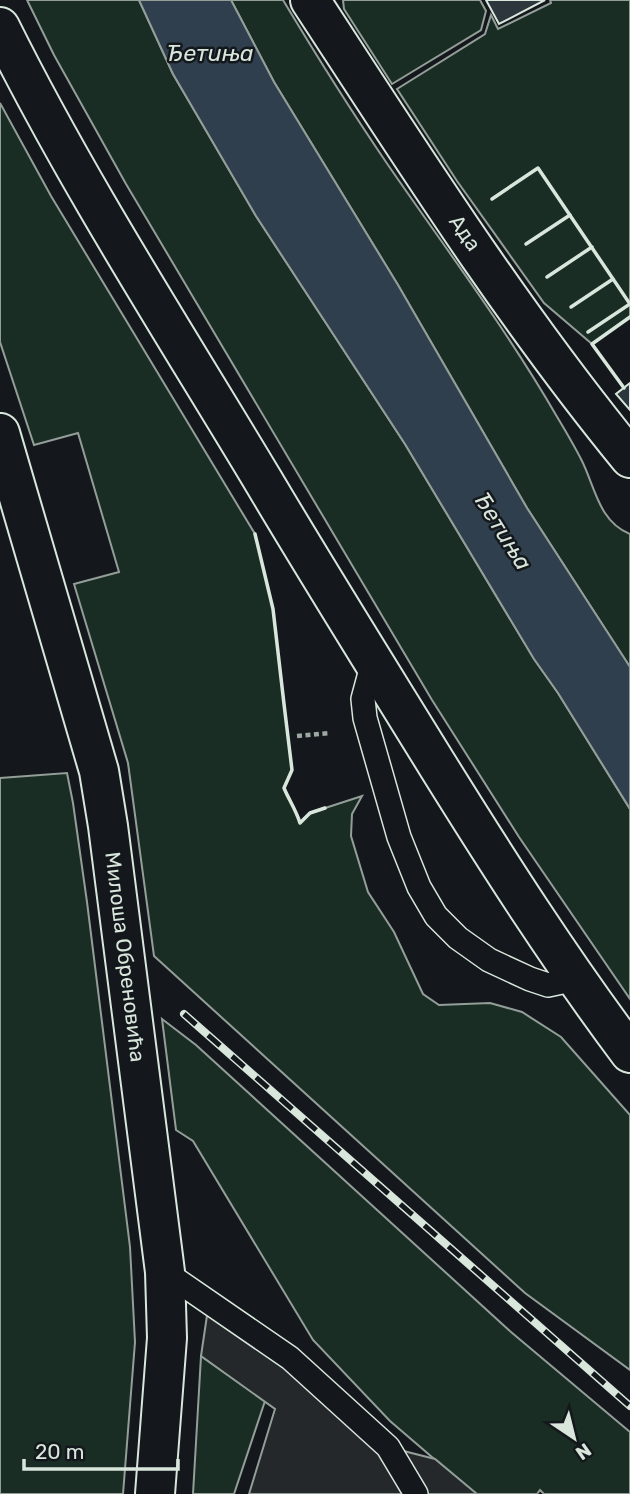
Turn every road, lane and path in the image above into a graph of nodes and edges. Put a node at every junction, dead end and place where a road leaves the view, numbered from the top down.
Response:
1 (310, 0) edge
2 (0, 27) edge
3 (3, 451) edge
4 (630, 458) edge
5 (373, 662) junction
6 (328, 733) dead end
7 (297, 736) dead end
8 (576, 979) junction
9 (630, 1053) edge
10 (165, 1272) junction
11 (410, 1489) edge
12 (155, 1494) edge

1 - 4 street, Ада
2 - 5 street
3 - 10 street, Милоша Обреновића
5 - 8 street
5 - 8 lane
6 - 7 path
8 - 9 street
10 - 11 lane
10 - 12 street, Милоша Обреновића

